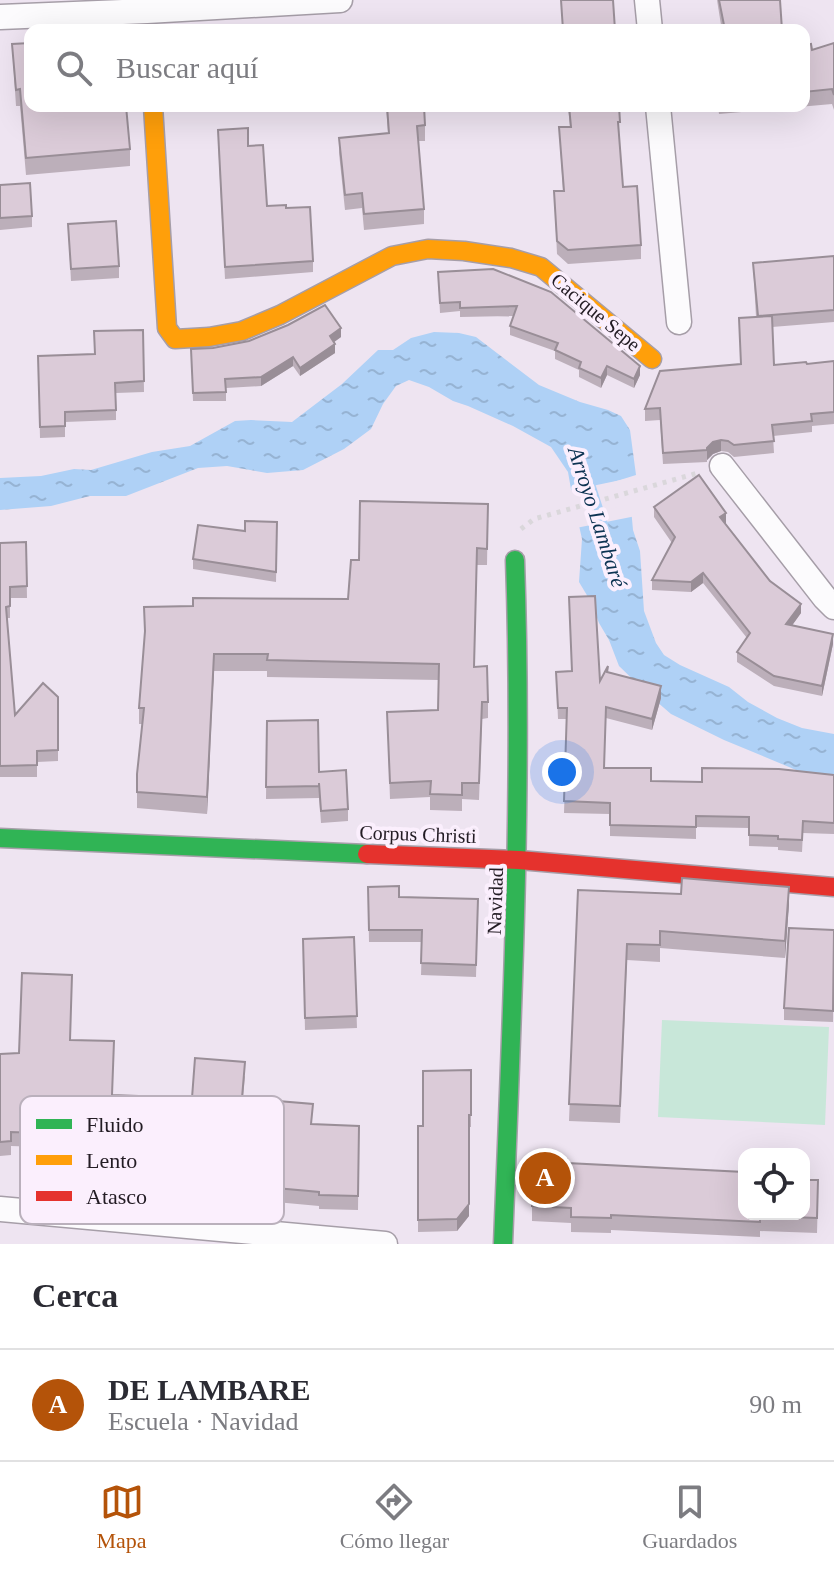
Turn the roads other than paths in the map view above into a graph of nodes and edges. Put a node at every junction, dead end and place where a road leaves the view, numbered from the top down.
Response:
1 (340, 0) edge
2 (647, 0) edge
3 (0, 17) edge
4 (147, 20) edge
5 (649, 24) edge
6 (153, 112) edge
7 (659, 112) edge
8 (679, 322) dead end
9 (652, 359) dead end
10 (722, 466) road end
11 (515, 560) dead end
12 (834, 607) edge
13 (0, 838) edge
14 (519, 860) junction
15 (834, 887) edge
16 (0, 1209) edge
17 (20, 1211) edge
18 (165, 1224) edge
19 (385, 1244) edge
20 (503, 1244) edge

1 - 4 street
2 - 5 street
3 - 4 street
6 - 9 street, Cacique Sepe
7 - 8 street
10 - 12 street
11 - 14 street, Navidad
13 - 14 street, Corpus Christi
14 - 15 street, Corpus Christi
14 - 20 street, Navidad
16 - 17 street
18 - 19 street

